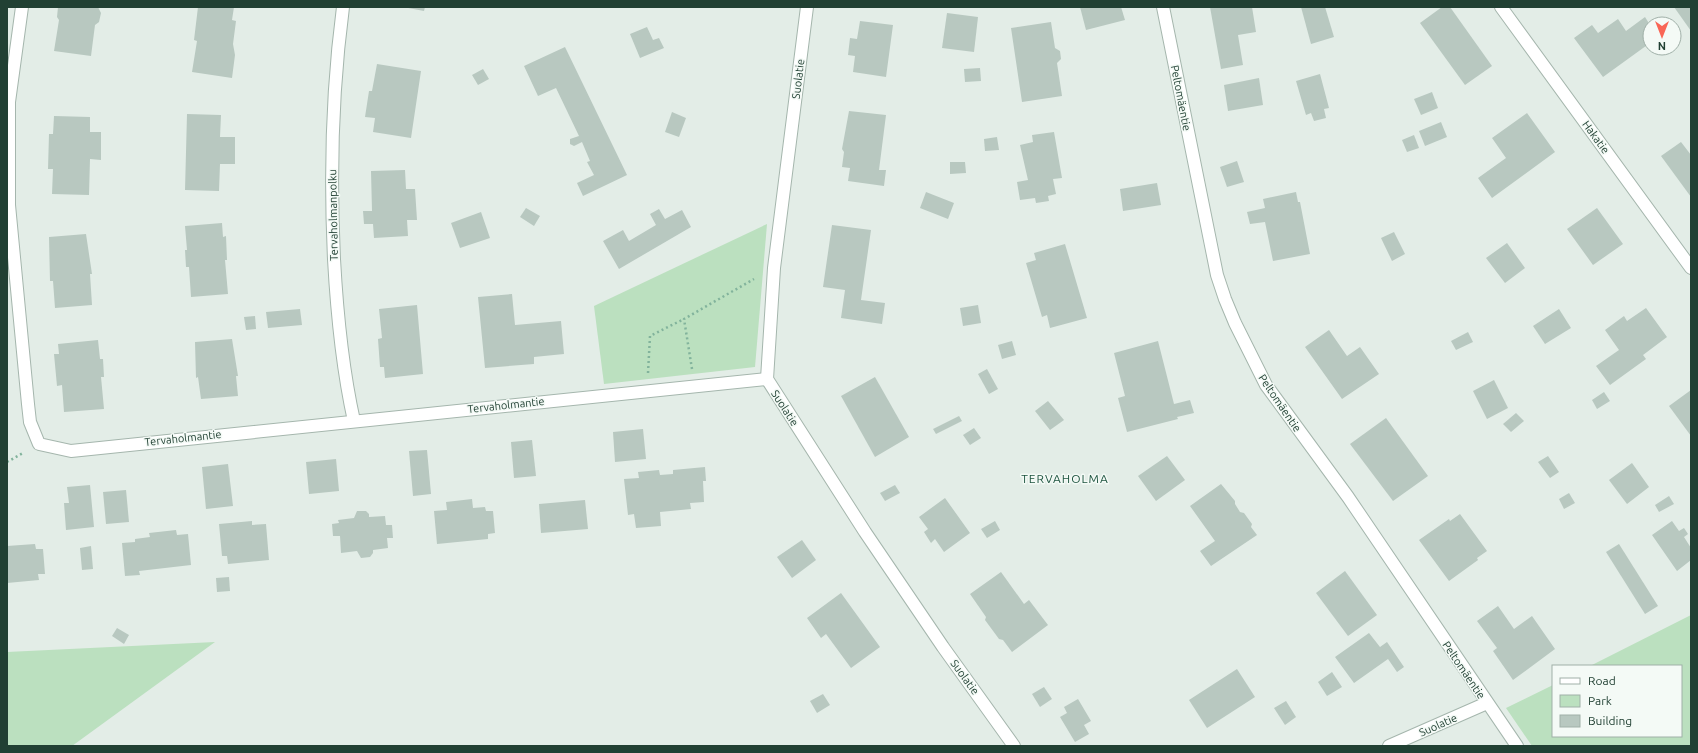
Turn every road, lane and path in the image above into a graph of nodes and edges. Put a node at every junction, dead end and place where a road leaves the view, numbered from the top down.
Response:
1 (22, 7) edge
2 (343, 7) edge
3 (807, 7) edge
4 (1163, 7) edge
5 (1501, 7) edge
6 (774, 268) junction
7 (1691, 268) edge
8 (684, 319) junction
9 (767, 379) junction
10 (695, 386) junction
11 (647, 391) junction
12 (354, 421) junction
13 (1487, 703) junction
14 (1014, 746) edge
15 (1389, 746) edge
16 (1517, 746) edge

1 - 12 street, Tervaholmantie
2 - 12 street, Tervaholmanpolku
3 - 6 street, Suolatie
4 - 13 street, Peltomäentie
5 - 7 street, Hakatie
6 - 8 path
6 - 9 street, Suolatie
8 - 10 path
8 - 11 path
9 - 10 street, Tervaholmantie
9 - 14 street, Suolatie
10 - 11 street, Tervaholmantie
11 - 12 street, Tervaholmantie
13 - 15 street, Suolatie
13 - 16 street, Peltomäentie

